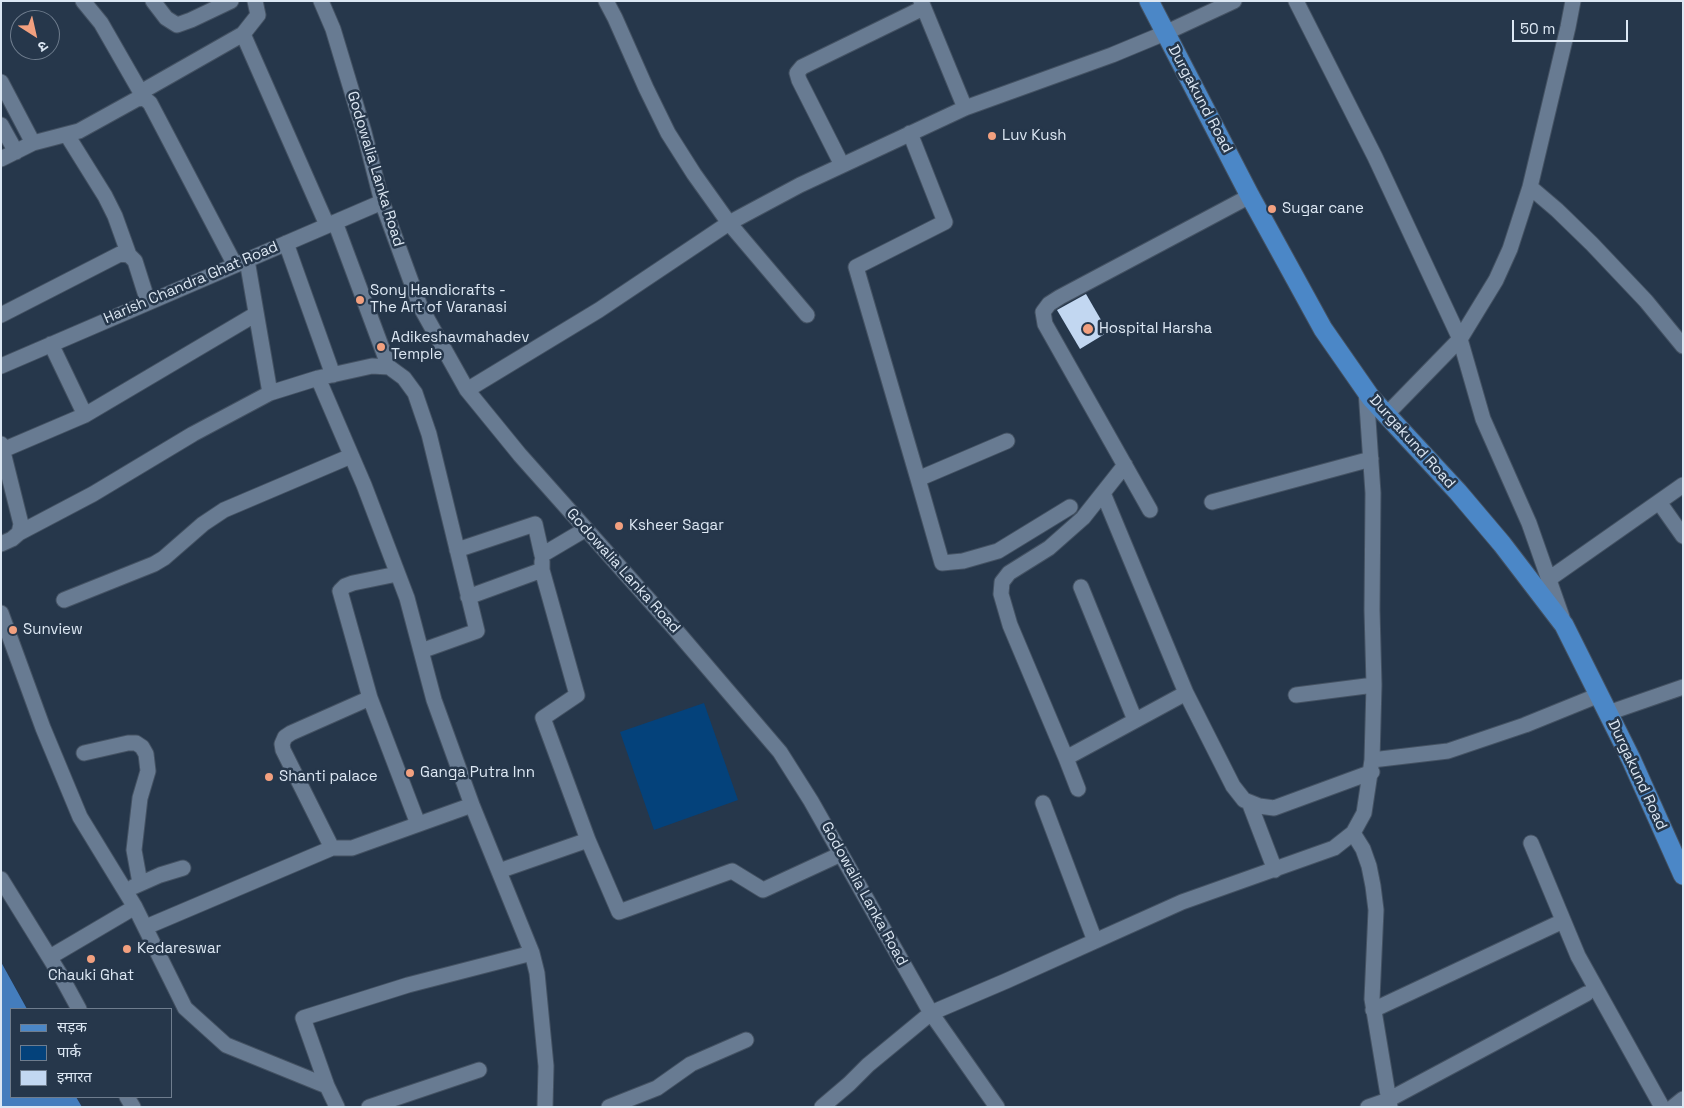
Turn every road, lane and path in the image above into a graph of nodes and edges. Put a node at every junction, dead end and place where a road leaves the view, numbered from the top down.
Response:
1 (83, 1) edge
2 (153, 1) edge
3 (231, 1) edge
4 (255, 1) edge
5 (321, 1) edge
6 (606, 1) edge
7 (1149, 1) edge
8 (1234, 1) edge
9 (1296, 1) edge
10 (1573, 1) edge
11 (922, 4) edge
12 (1165, 33) junction
13 (243, 34) junction
14 (1, 82) edge
15 (142, 95) junction
16 (965, 108) junction
17 (1, 125) edge
18 (910, 133) junction
19 (67, 135) junction
20 (33, 143) junction
21 (16, 152) junction
22 (1, 159) edge
23 (842, 165) junction
24 (1530, 188) junction
25 (1250, 196) junction
26 (382, 202) junction
27 (729, 223) junction
28 (331, 224) junction
29 (286, 243) junction
30 (129, 255) junction
31 (241, 263) junction
32 (148, 302) junction
33 (256, 314) junction
34 (1, 315) edge
35 (807, 315) dead end
36 (1460, 339) junction
37 (51, 344) junction
38 (1683, 346) edge
39 (1, 366) edge
40 (389, 366) junction
41 (333, 375) junction
42 (318, 378) junction
43 (467, 390) junction
44 (1366, 390) junction
45 (270, 393) junction
46 (85, 415) junction
47 (1386, 415) junction
48 (1007, 441) dead end
49 (2, 447) edge
50 (351, 456) junction
51 (1370, 459) junction
52 (1125, 465) junction
53 (918, 479) junction
54 (1683, 485) edge
55 (1103, 493) junction
56 (1212, 502) dead end
57 (1658, 502) junction
58 (1070, 507) dead end
59 (1150, 510) dead end
60 (586, 529) junction
61 (19, 533) junction
62 (1683, 536) edge
63 (1, 544) edge
64 (457, 550) junction
65 (542, 555) junction
66 (542, 570) junction
67 (397, 574) junction
68 (1550, 579) junction
69 (1081, 588) dead end
70 (468, 597) junction
71 (64, 600) dead end
72 (1, 613) edge
73 (1564, 625) junction
74 (421, 651) junction
75 (1374, 685) junction
76 (1683, 686) edge
77 (1186, 693) junction
78 (1599, 695) junction
79 (1296, 696) dead end
80 (370, 698) junction
81 (1608, 713) junction
82 (1135, 720) junction
83 (84, 753) dead end
84 (1066, 758) junction
85 (1372, 766) junction
86 (1078, 789) dead end
87 (1249, 802) junction
88 (1043, 803) dead end
89 (472, 805) junction
90 (418, 824) junction
91 (1353, 834) junction
92 (588, 840) junction
93 (1531, 843) dead end
94 (332, 848) junction
95 (841, 854) junction
96 (183, 868) dead end
97 (1275, 870) junction
98 (498, 871) junction
99 (1683, 875) edge
100 (1, 879) edge
101 (140, 883) junction
102 (125, 892) junction
103 (135, 908) junction
104 (1563, 920) junction
105 (146, 927) junction
106 (1095, 941) junction
107 (532, 953) junction
108 (50, 958) junction
109 (1586, 994) dead end
110 (78, 1008) edge
111 (1373, 1010) junction
112 (931, 1013) junction
113 (746, 1040) dead end
114 (479, 1070) dead end
115 (327, 1086) junction
116 (1683, 1099) edge
117 (1389, 1103) edge
118 (337, 1107) edge
119 (369, 1107) edge
120 (545, 1107) edge
121 (609, 1107) edge
122 (822, 1107) edge
123 (998, 1107) edge
124 (1368, 1107) edge
125 (1662, 1107) edge
126 (1673, 1107) edge

1 - 15 street
2 - 3 street
4 - 13 street
5 - 26 street, Godowalia Lanka Road
6 - 27 street
7 - 12 main road, Durgakund Road
8 - 12 street
9 - 36 street
10 - 24 street
11 - 16 street
11 - 23 street
12 - 16 street
12 - 25 main road, Durgakund Road
13 - 15 street
13 - 28 street
14 - 20 street
15 - 19 street
15 - 31 street
16 - 18 street
17 - 21 street
18 - 23 street
18 - 53 street
19 - 20 street
19 - 30 street
20 - 21 street
21 - 22 street
23 - 27 street
24 - 36 street
24 - 38 street
25 - 44 main road, Durgakund Road
25 - 52 street
26 - 28 street, Harish Chandra Ghat Road
26 - 43 street, Godowalia Lanka Road
27 - 35 street
27 - 43 street
28 - 29 street, Harish Chandra Ghat Road
28 - 40 street
29 - 31 street, Harish Chandra Ghat Road
29 - 41 street
30 - 32 street
30 - 34 street
31 - 32 street, Harish Chandra Ghat Road
31 - 33 street
32 - 37 street, Harish Chandra Ghat Road
33 - 45 street
33 - 46 street
36 - 47 street
36 - 68 street
37 - 39 street, Harish Chandra Ghat Road
37 - 46 street
40 - 41 street
40 - 64 street
41 - 42 street
42 - 45 street
42 - 50 street
43 - 60 street, Godowalia Lanka Road
44 - 47 main road, Durgakund Road
44 - 51 street
45 - 61 street
46 - 49 street
47 - 73 main road, Durgakund Road
48 - 53 street
49 - 61 street
50 - 67 street
50 - 71 street
51 - 56 street
51 - 75 street
52 - 55 street
52 - 59 street
53 - 58 street
54 - 57 street
55 - 77 street
55 - 84 street
57 - 62 street
57 - 68 street
60 - 65 street
60 - 95 street, Godowalia Lanka Road
61 - 63 street
64 - 65 street
64 - 70 street
65 - 66 street
66 - 70 street
66 - 92 street
67 - 74 street
67 - 80 street
68 - 73 street
69 - 82 street
70 - 74 street
72 - 102 street
73 - 78 main road, Durgakund Road
74 - 89 street
75 - 79 street
75 - 85 street
76 - 81 street
77 - 82 street
77 - 87 street
78 - 81 main road, Durgakund Road
78 - 85 street
80 - 90 street
80 - 94 street
81 - 99 main road, Durgakund Road
82 - 84 street
83 - 101 street
84 - 86 street
85 - 87 street
85 - 91 street
87 - 97 street
88 - 106 street
89 - 90 street
89 - 98 street
90 - 94 street
91 - 97 street
91 - 111 street
92 - 95 street
92 - 98 street
93 - 104 street
94 - 105 street
95 - 112 street, Godowalia Lanka Road
96 - 101 street
97 - 106 street
98 - 107 street
100 - 108 street
101 - 102 street
102 - 103 street
103 - 105 street
103 - 108 street
104 - 111 street
104 - 125 street
105 - 115 street
106 - 112 street
107 - 115 street
107 - 120 street
108 - 110 street
109 - 117 street
111 - 117 street
112 - 122 street
112 - 123 street, Godowalia Lanka Road
113 - 121 street
114 - 119 street
115 - 118 street
116 - 126 street
117 - 124 street

